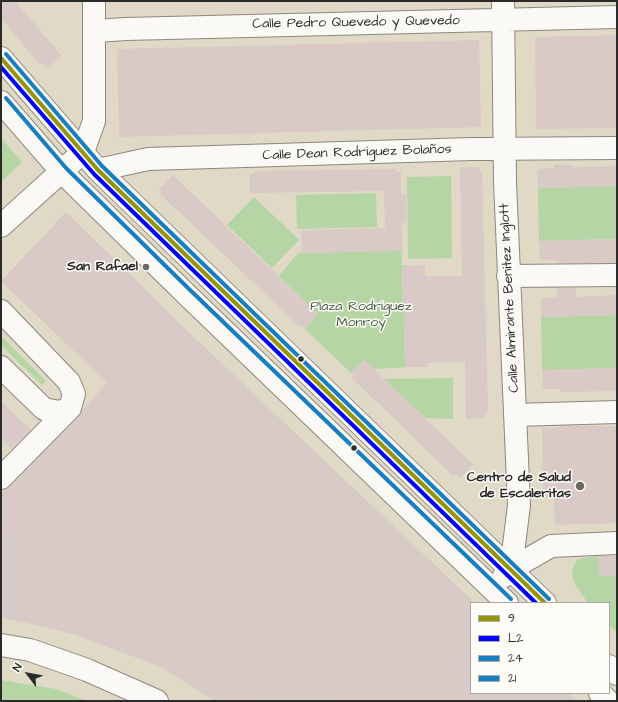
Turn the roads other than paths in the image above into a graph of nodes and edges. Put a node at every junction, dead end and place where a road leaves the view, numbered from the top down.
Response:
1 (94, 1) edge
2 (503, 10) edge
3 (617, 17) edge
4 (95, 31) junction
5 (1, 58) edge
6 (1, 102) edge
7 (617, 148) edge
8 (506, 150) junction
9 (83, 152) junction
10 (98, 170) junction
11 (62, 172) junction
12 (1, 226) edge
13 (617, 275) edge
14 (508, 276) junction
15 (1, 311) edge
16 (1, 367) edge
17 (70, 408) junction
18 (617, 412) edge
19 (515, 414) junction
20 (1, 478) edge
21 (617, 543) edge
22 (511, 569) junction
23 (500, 595) edge
24 (544, 602) edge
25 (1, 646) edge
26 (157, 701) edge

1 - 4 street
2 - 3 street, Calle Pedro Quevedo y Quevedo
2 - 4 street, Calle Pedro Quevedo y Quevedo
2 - 8 street, Calle Almirante Benítez Inglott
4 - 9 street
5 - 9 street
6 - 11 street
7 - 8 street, Calle Dean Rodríguez Bolaños
8 - 10 street, Calle Dean Rodríguez Bolaños
8 - 14 street, Calle Almirante Benítez Inglott
9 - 10 street
9 - 11 street
10 - 22 street
11 - 12 street
11 - 23 street
13 - 14 street
14 - 19 street, Calle Almirante Benítez Inglott
15 - 17 street
16 - 17 street
17 - 20 street
18 - 19 street
19 - 22 street, Calle Almirante Benítez Inglott
21 - 22 street
22 - 23 street
22 - 24 street
25 - 26 street

